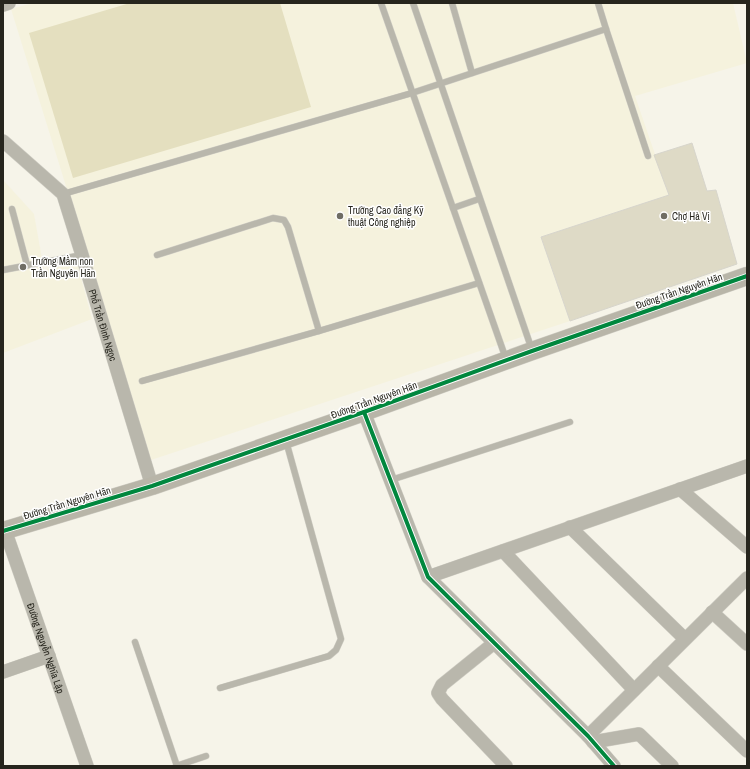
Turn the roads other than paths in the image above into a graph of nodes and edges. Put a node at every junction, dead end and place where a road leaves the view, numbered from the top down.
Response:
1 (9, 3) edge
2 (381, 3) edge
3 (413, 3) edge
4 (452, 3) edge
5 (598, 3) edge
6 (3, 5) edge
7 (606, 29) junction
8 (472, 73) junction
9 (440, 84) junction
10 (412, 93) junction
11 (3, 141) edge
12 (648, 156) dead end
13 (63, 194) junction
14 (479, 199) junction
15 (453, 208) junction
16 (12, 209) dead end
17 (82, 255) junction
18 (158, 255) dead end
19 (27, 265) junction
20 (3, 270) edge
21 (747, 276) edge
22 (479, 283) junction
23 (319, 331) junction
24 (532, 351) junction
25 (506, 361) junction
26 (142, 381) dead end
27 (364, 412) junction
28 (570, 422) dead end
29 (286, 440) junction
30 (747, 466) edge
31 (391, 480) junction
32 (152, 486) junction
33 (680, 489) junction
34 (570, 527) junction
35 (4, 530) edge
36 (747, 547) edge
37 (503, 551) junction
38 (428, 577) junction
39 (747, 578) edge
40 (712, 612) junction
41 (685, 639) junction
42 (135, 642) dead end
43 (494, 643) junction
44 (747, 644) edge
45 (49, 656) junction
46 (658, 666) junction
47 (3, 672) edge
48 (220, 688) dead end
49 (634, 690) junction
50 (590, 739) junction
51 (747, 751) edge
52 (206, 756) dead end
53 (87, 766) edge
54 (176, 766) edge
55 (506, 766) edge
56 (614, 766) edge
57 (672, 766) edge

1 - 6 street
2 - 10 lane
3 - 9 lane
4 - 8 lane
5 - 7 lane
7 - 8 lane
7 - 12 lane
8 - 9 lane
9 - 10 lane
9 - 14 lane
10 - 13 lane
10 - 15 lane
11 - 13 street
13 - 17 street, Phố Trần Đình Ngọc
14 - 15 lane
14 - 24 lane
15 - 22 lane
16 - 19 lane
17 - 19 lane
17 - 32 street, Phố Trần Đình Ngọc
18 - 23 lane
19 - 20 lane
21 - 24 street, Đường Trần Nguyên Hãn
22 - 23 lane
22 - 25 lane
23 - 26 lane
24 - 25 street, Đường Trần Nguyên Hãn
25 - 27 street, Đường Trần Nguyên Hãn
27 - 29 street, Đường Trần Nguyên Hãn
27 - 31 street
28 - 31 lane
29 - 32 street, Đường Trần Nguyên Hãn
29 - 48 lane
30 - 33 street
31 - 38 street
32 - 35 street, Đường Trần Nguyên Hãn
33 - 34 street
33 - 36 street
34 - 37 street
34 - 41 street
35 - 45 street, Đường Nguyễn Nghĩa Lập
37 - 38 street
37 - 49 street
38 - 43 street
39 - 40 street
40 - 41 street
40 - 44 street
41 - 46 street
42 - 54 lane
43 - 50 street
43 - 55 street
45 - 47 street
45 - 53 street, Đường Nguyễn Nghĩa Lập
46 - 49 street
46 - 51 street
49 - 50 street
50 - 56 street
50 - 57 street
52 - 54 lane

